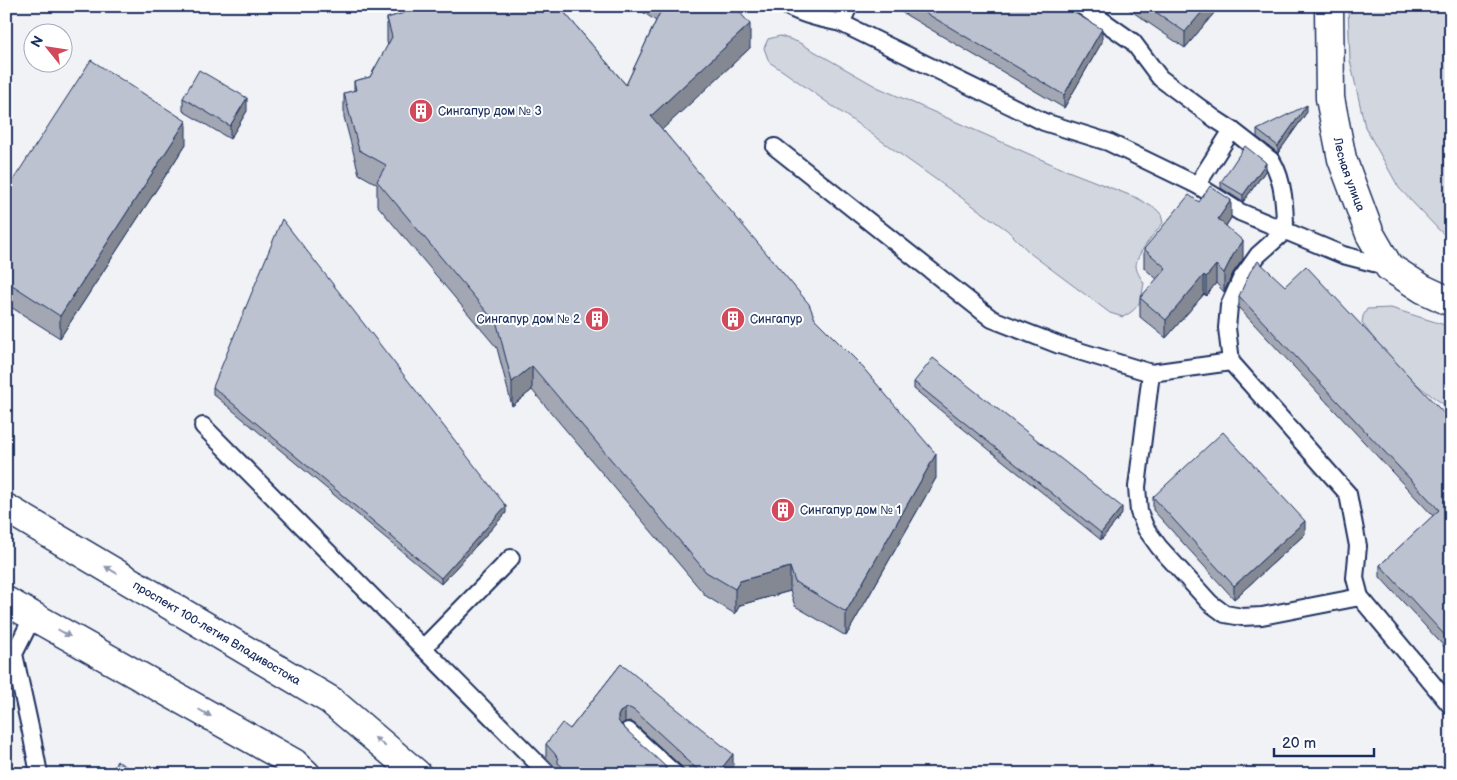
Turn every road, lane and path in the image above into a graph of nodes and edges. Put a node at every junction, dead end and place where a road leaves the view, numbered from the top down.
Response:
1 (786, 6) edge
2 (849, 6) edge
3 (1082, 6) edge
4 (1329, 6) edge
5 (841, 22) junction
6 (1232, 130) junction
7 (775, 147) dead end
8 (1197, 185) junction
9 (1285, 231) junction
10 (1389, 267) junction
11 (1451, 302) edge
12 (1231, 362) junction
13 (1151, 373) junction
14 (203, 426) dead end
15 (6, 508) edge
16 (511, 558) dead end
17 (1360, 597) junction
18 (6, 601) edge
19 (34, 616) junction
20 (423, 648) junction
21 (1451, 706) edge
22 (628, 731) edge
23 (39, 774) edge
24 (306, 774) edge
25 (417, 774) edge
26 (548, 774) edge
27 (675, 774) edge

1 - 5 lane
2 - 5 lane
3 - 6 lane
4 - 10 main road, Лесная улица
5 - 8 lane
6 - 8 lane
6 - 9 lane
7 - 13 lane
8 - 9 lane
9 - 10 lane
9 - 12 lane
10 - 11 main road, Лесная улица
12 - 13 lane
12 - 17 lane
13 - 17 lane
14 - 20 lane
25 -> 15 main road, проспект 100-летия Владивостока
16 - 20 lane
17 - 21 lane
18 - 19 main road
19 - 23 lane
19 -> 24 main road
20 - 26 lane
22 - 27 lane

